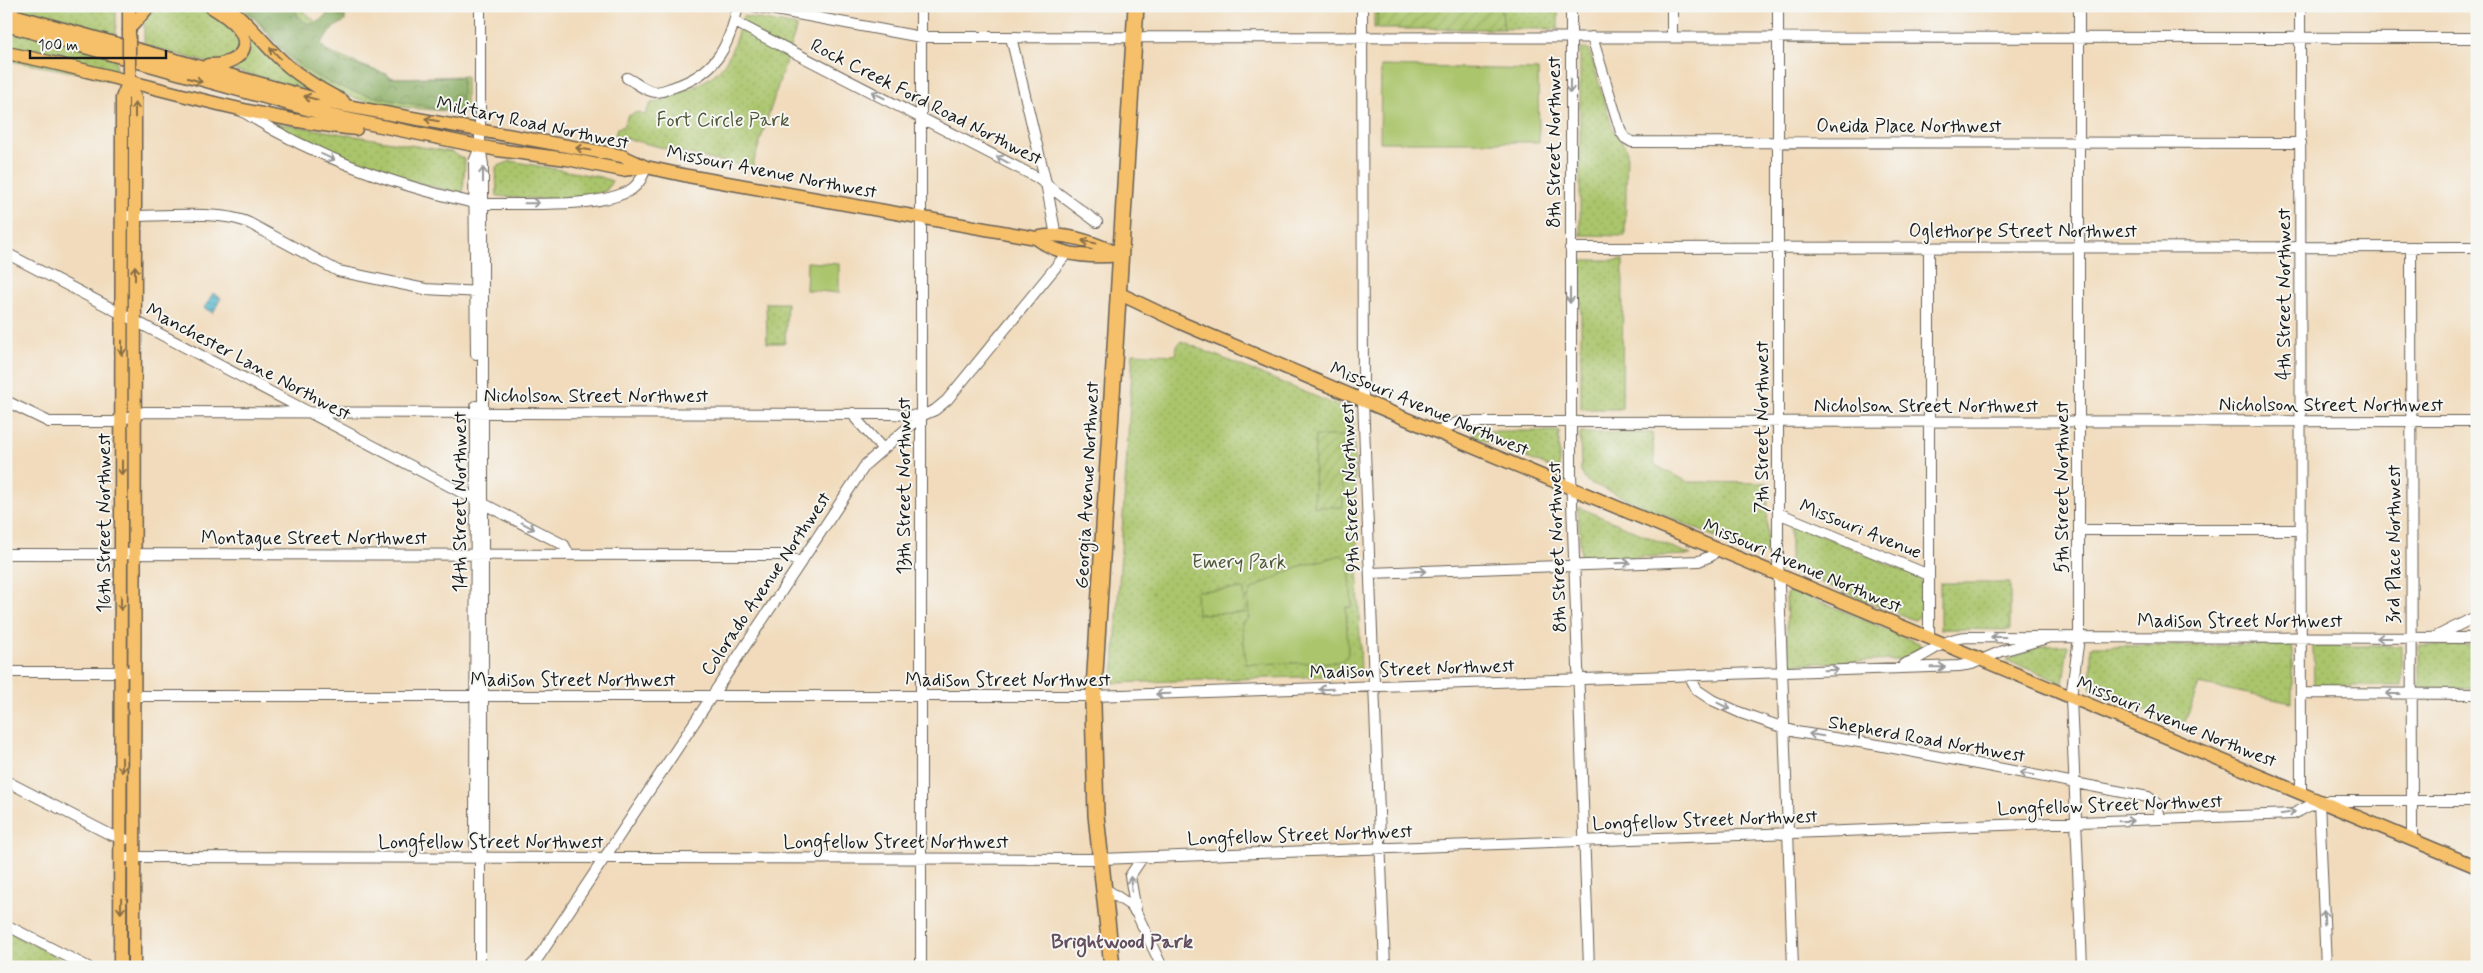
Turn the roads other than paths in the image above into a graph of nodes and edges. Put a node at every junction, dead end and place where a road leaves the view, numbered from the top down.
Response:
1 (129, 6) edge
2 (149, 6) edge
3 (210, 6) edge
4 (227, 6) edge
5 (480, 6) edge
6 (738, 6) edge
7 (754, 6) edge
8 (921, 6) edge
9 (1136, 6) edge
10 (1362, 6) edge
11 (1571, 6) edge
12 (1672, 6) edge
13 (1778, 6) edge
14 (2079, 6) edge
15 (2300, 6) edge
16 (6, 13) edge
17 (735, 22) junction
18 (6, 25) edge
19 (129, 29) junction
20 (921, 37) junction
21 (1011, 37) junction
22 (1134, 37) junction
23 (1362, 37) junction
24 (1570, 37) junction
25 (1592, 37) junction
26 (1672, 37) junction
27 (1778, 38) junction
28 (2079, 38) junction
29 (2300, 38) junction
30 (2477, 38) edge
31 (6, 45) edge
32 (6, 54) edge
33 (185, 63) junction
34 (67, 65) junction
35 (129, 75) junction
36 (627, 78) dead end
37 (359, 108) junction
38 (238, 109) junction
39 (921, 117) junction
40 (480, 129) junction
41 (421, 135) junction
42 (1778, 143) junction
43 (2079, 143) junction
44 (2301, 143) junction
45 (480, 146) junction
46 (646, 167) junction
47 (1046, 183) junction
48 (479, 203) junction
49 (129, 216) junction
50 (921, 218) junction
51 (1097, 222) dead end
52 (1056, 236) junction
53 (1036, 238) junction
54 (1570, 248) junction
55 (1778, 248) junction
56 (1929, 248) junction
57 (2079, 248) junction
58 (2301, 248) junction
59 (2410, 248) junction
60 (2477, 248) edge
61 (1068, 252) junction
62 (6, 253) edge
63 (1120, 255) junction
64 (479, 292) junction
65 (1118, 293) junction
66 (122, 314) junction
67 (136, 321) junction
68 (1363, 400) junction
69 (6, 401) edge
70 (308, 412) junction
71 (480, 412) junction
72 (854, 413) junction
73 (921, 416) junction
74 (128, 417) junction
75 (2477, 421) edge
76 (1570, 422) junction
77 (1778, 422) junction
78 (2301, 422) junction
79 (2411, 422) junction
80 (1929, 423) junction
81 (2079, 423) junction
82 (1437, 432) junction
83 (882, 448) junction
84 (1571, 488) junction
85 (480, 502) junction
86 (1778, 513) junction
87 (2079, 530) junction
88 (2301, 530) junction
89 (1717, 549) junction
90 (6, 554) edge
91 (127, 554) junction
92 (481, 555) junction
93 (569, 555) junction
94 (800, 562) junction
95 (1574, 565) junction
96 (1370, 573) junction
97 (1779, 575) junction
98 (1929, 575) junction
99 (2477, 616) edge
100 (1929, 638) junction
101 (2047, 638) junction
102 (2079, 638) junction
103 (2301, 638) junction
104 (2411, 638) junction
105 (2432, 638) junction
106 (2477, 638) edge
107 (1942, 643) junction
108 (1981, 660) junction
109 (1894, 667) junction
110 (1782, 671) junction
111 (6, 672) edge
112 (121, 672) junction
113 (134, 672) junction
114 (1689, 675) junction
115 (1578, 679) junction
116 (1374, 687) junction
117 (2301, 693) junction
118 (2411, 694) junction
119 (2477, 694) edge
120 (128, 696) junction
121 (479, 696) junction
122 (710, 696) junction
123 (1094, 696) junction
124 (921, 697) junction
125 (2071, 697) junction
126 (1784, 728) junction
127 (6, 781) edge
128 (2075, 781) junction
129 (2300, 792) junction
130 (2319, 801) junction
131 (2412, 801) junction
132 (2477, 801) edge
133 (2160, 819) junction
134 (2077, 822) junction
135 (1788, 833) junction
136 (128, 839) junction
137 (2412, 840) junction
138 (1584, 841) junction
139 (1381, 849) junction
140 (128, 857) junction
141 (604, 858) junction
142 (1142, 858) junction
143 (480, 859) junction
144 (921, 859) junction
145 (1101, 859) junction
146 (2477, 867) edge
147 (1104, 888) junction
148 (1136, 914) junction
149 (6, 925) edge
150 (88, 967) edge
151 (120, 967) edge
152 (134, 967) edge
153 (480, 967) edge
154 (530, 967) edge
155 (921, 967) edge
156 (1112, 967) edge
157 (1162, 967) edge
158 (1385, 967) edge
159 (1589, 967) edge
160 (1793, 967) edge
161 (2082, 967) edge
162 (2326, 967) edge

1 - 19 main road, 16th Street Northwest
2 - 19 main road
3 - 33 main road
37 -> 4 main road
5 - 40 street, 14th Street Northwest
6 - 17 street
7 - 20 street
8 - 20 street, 13th Street Northwest
9 - 22 highway, Georgia Avenue Northwest
10 - 23 street, 9th Street Northwest
11 - 24 street, 8th Street Northwest
12 - 26 street
13 - 27 street, 7th Street Northwest
14 - 28 street, 5th Street Northwest
15 - 29 street, 4th Street Northwest
16 - 33 main road, Military Road Northwest
17 - 36 street
39 -> 17 street, Rock Creek Ford Road Northwest
18 -> 41 main road, Military Road Northwest
19 - 35 main road, 16th Street Northwest, bridge
20 - 21 street
20 - 39 street, 13th Street Northwest
21 - 22 street
21 - 47 street
22 - 23 street
22 - 63 highway, Georgia Avenue Northwest
23 - 24 street
23 - 68 street, 9th Street Northwest
24 - 25 street
24 -> 54 street, 8th Street Northwest
25 - 26 street
25 - 42 street, Oneida Place Northwest
26 - 27 street
27 - 28 street
27 - 42 street, 7th Street Northwest
28 - 29 street
28 - 43 street, 5th Street Northwest
29 - 30 street
29 - 44 street, 4th Street Northwest
31 - 34 main road
32 - 34 main road, Missouri Avenue Northwest
37 -> 33 main road, Military Road Northwest
34 - 35 main road, Missouri Avenue Northwest
35 - 38 main road, Missouri Avenue Northwest
35 - 49 main road, 16th Street Northwest
40 -> 37 main road, Military Road Northwest
38 - 41 main road
38 -> 48 street, Missouri Avenue Northwest
47 -> 39 street, Rock Creek Ford Road Northwest
39 - 50 street, 13th Street Northwest
40 - 45 street, 14th Street Northwest
46 -> 40 main road, Military Road Northwest
41 - 45 main road, Military Road Northwest
42 - 43 street, Oneida Place Northwest
42 - 55 street, 7th Street Northwest
43 - 44 street, Oneida Place Northwest
43 - 57 street, 5th Street Northwest
44 - 58 street, 4th Street Northwest
45 - 46 main road, Military Road Northwest
45 - 48 street, 14th Street Northwest
48 -> 46 street, Missouri Avenue Northwest
46 - 50 main road, Missouri Avenue Northwest
47 - 51 street, Rock Creek Ford Road Northwest
47 - 52 street
48 - 64 street, 14th Street Northwest
49 - 64 street
49 - 66 main road, 16th Street Northwest
67 -> 49 main road, 16th Street Northwest
50 - 53 main road, Missouri Avenue Northwest
50 - 73 street, 13th Street Northwest
52 - 53 main road, Missouri Avenue Northwest
63 -> 52 main road, Missouri Avenue Northwest
53 - 61 main road, Missouri Avenue Northwest
54 - 55 street, Oglethorpe Street Northwest
54 -> 76 street, 8th Street Northwest
55 - 56 street, Oglethorpe Street Northwest
55 - 77 street, 7th Street Northwest
56 - 57 street, Oglethorpe Street Northwest
56 - 80 street
57 - 58 street, Oglethorpe Street Northwest
57 - 81 street, 5th Street Northwest
58 - 59 street, Oglethorpe Street Northwest
58 - 78 street, 4th Street Northwest
59 - 60 street, Oglethorpe Street Northwest
59 - 79 street, 3rd Place Northwest
61 - 63 main road, Missouri Avenue Northwest
61 - 73 street, Colorado Avenue Northwest
62 - 66 street, Manchester Lane Northwest
63 - 65 highway, Georgia Avenue Northwest
64 - 71 street, 14th Street Northwest
65 - 68 main road, Missouri Avenue Northwest
65 - 123 highway, Georgia Avenue Northwest
66 - 67 street, Manchester Lane Northwest
66 -> 74 main road, 16th Street Northwest
67 - 70 street, Manchester Lane Northwest
67 - 74 main road, 16th Street Northwest
68 - 82 main road, Missouri Avenue Northwest
68 - 96 street, 9th Street Northwest
69 - 74 street, Nicholson Street Northwest
70 - 71 street, Nicholson Street Northwest
70 - 74 street, Nicholson Street Northwest
70 - 85 street, Manchester Lane Northwest
71 - 72 street, Nicholson Street Northwest
71 - 85 street, 14th Street Northwest
72 - 73 street, Nicholson Street Northwest
72 - 83 street
73 - 83 street, Colorado Avenue Northwest
73 - 124 street, 13th Street Northwest
74 - 91 main road, 16th Street Northwest
75 - 79 street, Nicholson Street Northwest
76 - 77 street, Nicholson Street Northwest
76 - 82 street, Nicholson Street Northwest
76 - 84 street, 8th Street Northwest
77 - 80 street, Nicholson Street Northwest
77 - 86 street, 7th Street Northwest
78 - 79 street, Nicholson Street Northwest
78 - 81 street, Nicholson Street Northwest
78 - 88 street, 4th Street Northwest
79 - 104 street, 3rd Place Northwest
80 - 81 street, Nicholson Street Northwest
80 - 98 street
81 - 87 street, 5th Street Northwest
82 - 84 main road, Missouri Avenue Northwest
83 - 94 street, Colorado Avenue Northwest
84 - 89 main road, Missouri Avenue Northwest
84 - 95 street, 8th Street Northwest
85 - 92 street, 14th Street Northwest
85 -> 93 street, Manchester Lane Northwest
86 - 97 street, 7th Street Northwest
86 - 98 street, Missouri Avenue
87 - 88 street
87 - 102 street, 5th Street Northwest
88 - 103 street, 4th Street Northwest
95 -> 89 street
89 - 97 main road, Missouri Avenue Northwest
90 - 91 street, Montague Street Northwest
91 - 92 street, Montague Street Northwest
91 -> 112 main road, 16th Street Northwest
91 - 113 main road, 16th Street Northwest
92 - 93 street, Montague Street Northwest
92 - 121 street, 14th Street Northwest
93 - 94 street, Montague Street Northwest
94 - 122 street, Colorado Avenue Northwest
96 -> 95 street
95 - 115 street, 8th Street Northwest
96 - 116 street, 9th Street Northwest
97 - 100 main road, Missouri Avenue Northwest
97 - 110 street, 7th Street Northwest
98 - 100 street
99 - 105 street, Madison Street Northwest
100 - 107 main road, Missouri Avenue Northwest
101 - 102 street, Madison Street Northwest
101 -> 107 street, Madison Street Northwest
101 - 108 street, Madison Street Northwest
102 - 103 street, Madison Street Northwest
102 - 125 street, 5th Street Northwest
104 -> 103 street, Madison Street Northwest
103 - 117 street, 4th Street Northwest
104 - 105 street, Madison Street Northwest
104 - 118 street, 3rd Place Northwest
105 - 106 street, Madison Street Northwest
107 - 108 main road, Missouri Avenue Northwest
107 - 109 street, Madison Street Northwest
109 -> 108 street, Madison Street Northwest
108 - 125 main road, Missouri Avenue Northwest
110 -> 109 street, Madison Street Northwest
110 - 114 street, Madison Street Northwest
110 - 126 street, 7th Street Northwest
111 - 112 street
112 - 113 street
112 - 120 main road, 16th Street Northwest
113 - 120 main road, 16th Street Northwest
114 - 115 street, Madison Street Northwest
114 -> 126 street, Shepherd Road Northwest
115 - 116 street, Madison Street Northwest
115 - 138 street, 8th Street Northwest
116 -> 123 street, Madison Street Northwest
116 - 139 street, 9th Street Northwest
118 -> 117 street
117 - 129 street, 4th Street Northwest
118 - 119 street
118 - 131 street, 3rd Place Northwest
120 - 121 street, Madison Street Northwest
120 - 136 main road, 16th Street Northwest
121 - 122 street, Madison Street Northwest
121 - 143 street, 14th Street Northwest
122 - 124 street, Madison Street Northwest
122 - 141 street, Colorado Avenue Northwest
123 - 124 street, Madison Street Northwest
123 - 145 highway, Georgia Avenue Northwest
124 - 144 street, 13th Street Northwest
125 - 128 street, 5th Street Northwest
125 - 129 main road, Missouri Avenue Northwest
128 -> 126 street, Shepherd Road Northwest
126 - 135 street, 7th Street Northwest
127 - 136 street
128 - 133 street, Shepherd Road Northwest
128 - 134 street, 5th Street Northwest
129 - 130 main road, Missouri Avenue Northwest
130 - 131 street, Longfellow Street Northwest
133 -> 130 street, Longfellow Street Northwest
130 - 137 main road, Missouri Avenue Northwest
162 -> 130 street
131 - 132 street, Longfellow Street Northwest
131 - 137 street, 3rd Place Northwest
134 -> 133 street, Longfellow Street Northwest
134 - 135 street, Longfellow Street Northwest
134 - 161 street, 5th Street Northwest
135 - 138 street, Longfellow Street Northwest
135 - 160 street, 7th Street Northwest
136 - 140 main road, 16th Street Northwest
137 - 146 main road, Missouri Avenue Northwest
138 - 139 street, Longfellow Street Northwest
138 - 159 street, 8th Street Northwest
139 - 142 street, Longfellow Street Northwest
139 - 158 street, 9th Street Northwest
140 - 143 street, Longfellow Street Northwest
140 -> 151 main road, 16th Street Northwest
140 - 152 main road, 16th Street Northwest
141 - 143 street, Longfellow Street Northwest
141 - 144 street, Longfellow Street Northwest
141 - 154 street, Colorado Avenue Northwest
142 - 145 street, Longfellow Street Northwest
148 -> 142 street
143 - 153 street, 14th Street Northwest
144 - 145 street, Longfellow Street Northwest
144 - 155 street, 13th Street Northwest
145 - 147 highway, Georgia Avenue Northwest
147 - 148 street
147 - 156 highway, Georgia Avenue Northwest
148 - 157 street
149 - 150 street

